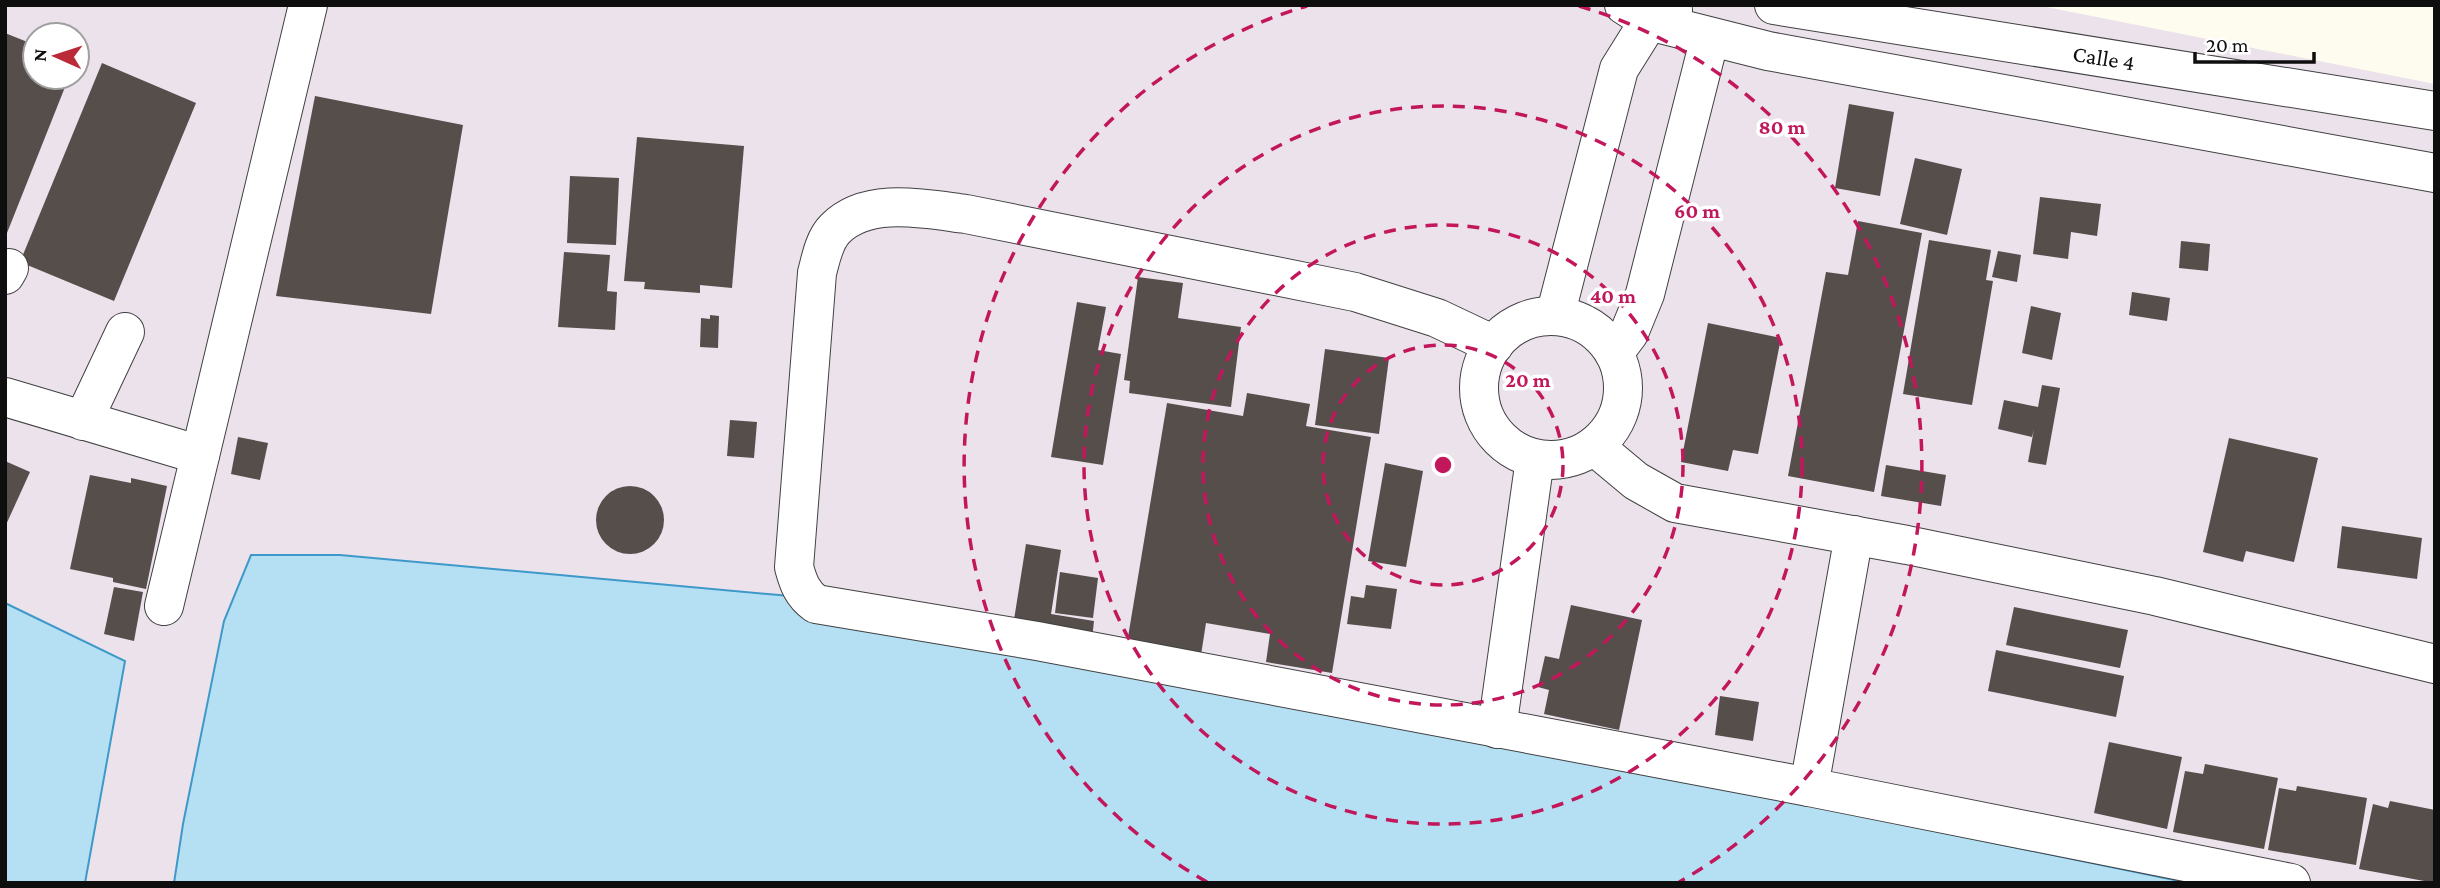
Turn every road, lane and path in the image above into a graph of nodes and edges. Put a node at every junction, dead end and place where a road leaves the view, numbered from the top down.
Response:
1 (308, 5) edge
2 (1684, 5) edge
3 (1774, 5) edge
4 (1637, 13) edge
5 (1710, 37) junction
6 (2435, 111) edge
7 (2435, 173) edge
8 (1555, 316) junction
9 (125, 332) dead end
10 (1494, 345) junction
11 (1614, 353) junction
12 (5, 397) edge
13 (83, 421) junction
14 (1594, 446) junction
15 (200, 455) junction
16 (1535, 458) junction
17 (1854, 535) junction
18 (164, 606) dead end
19 (2435, 664) edge
20 (1497, 729) junction
21 (1809, 786) junction
22 (2291, 883) edge

1 - 15 lane
2 - 4 lane
3 - 6 lane, Calle 4
4 - 5 lane
4 - 8 lane
5 - 7 lane
5 - 11 lane
8 - 10 lane
8 - 11 lane
9 - 13 lane
10 - 16 lane
10 - 20 lane
11 - 14 lane
12 - 13 lane
13 - 15 lane
14 - 16 lane
14 - 17 lane
15 - 18 lane
16 - 20 lane
17 - 19 lane
17 - 21 lane
20 - 21 lane
21 - 22 lane

